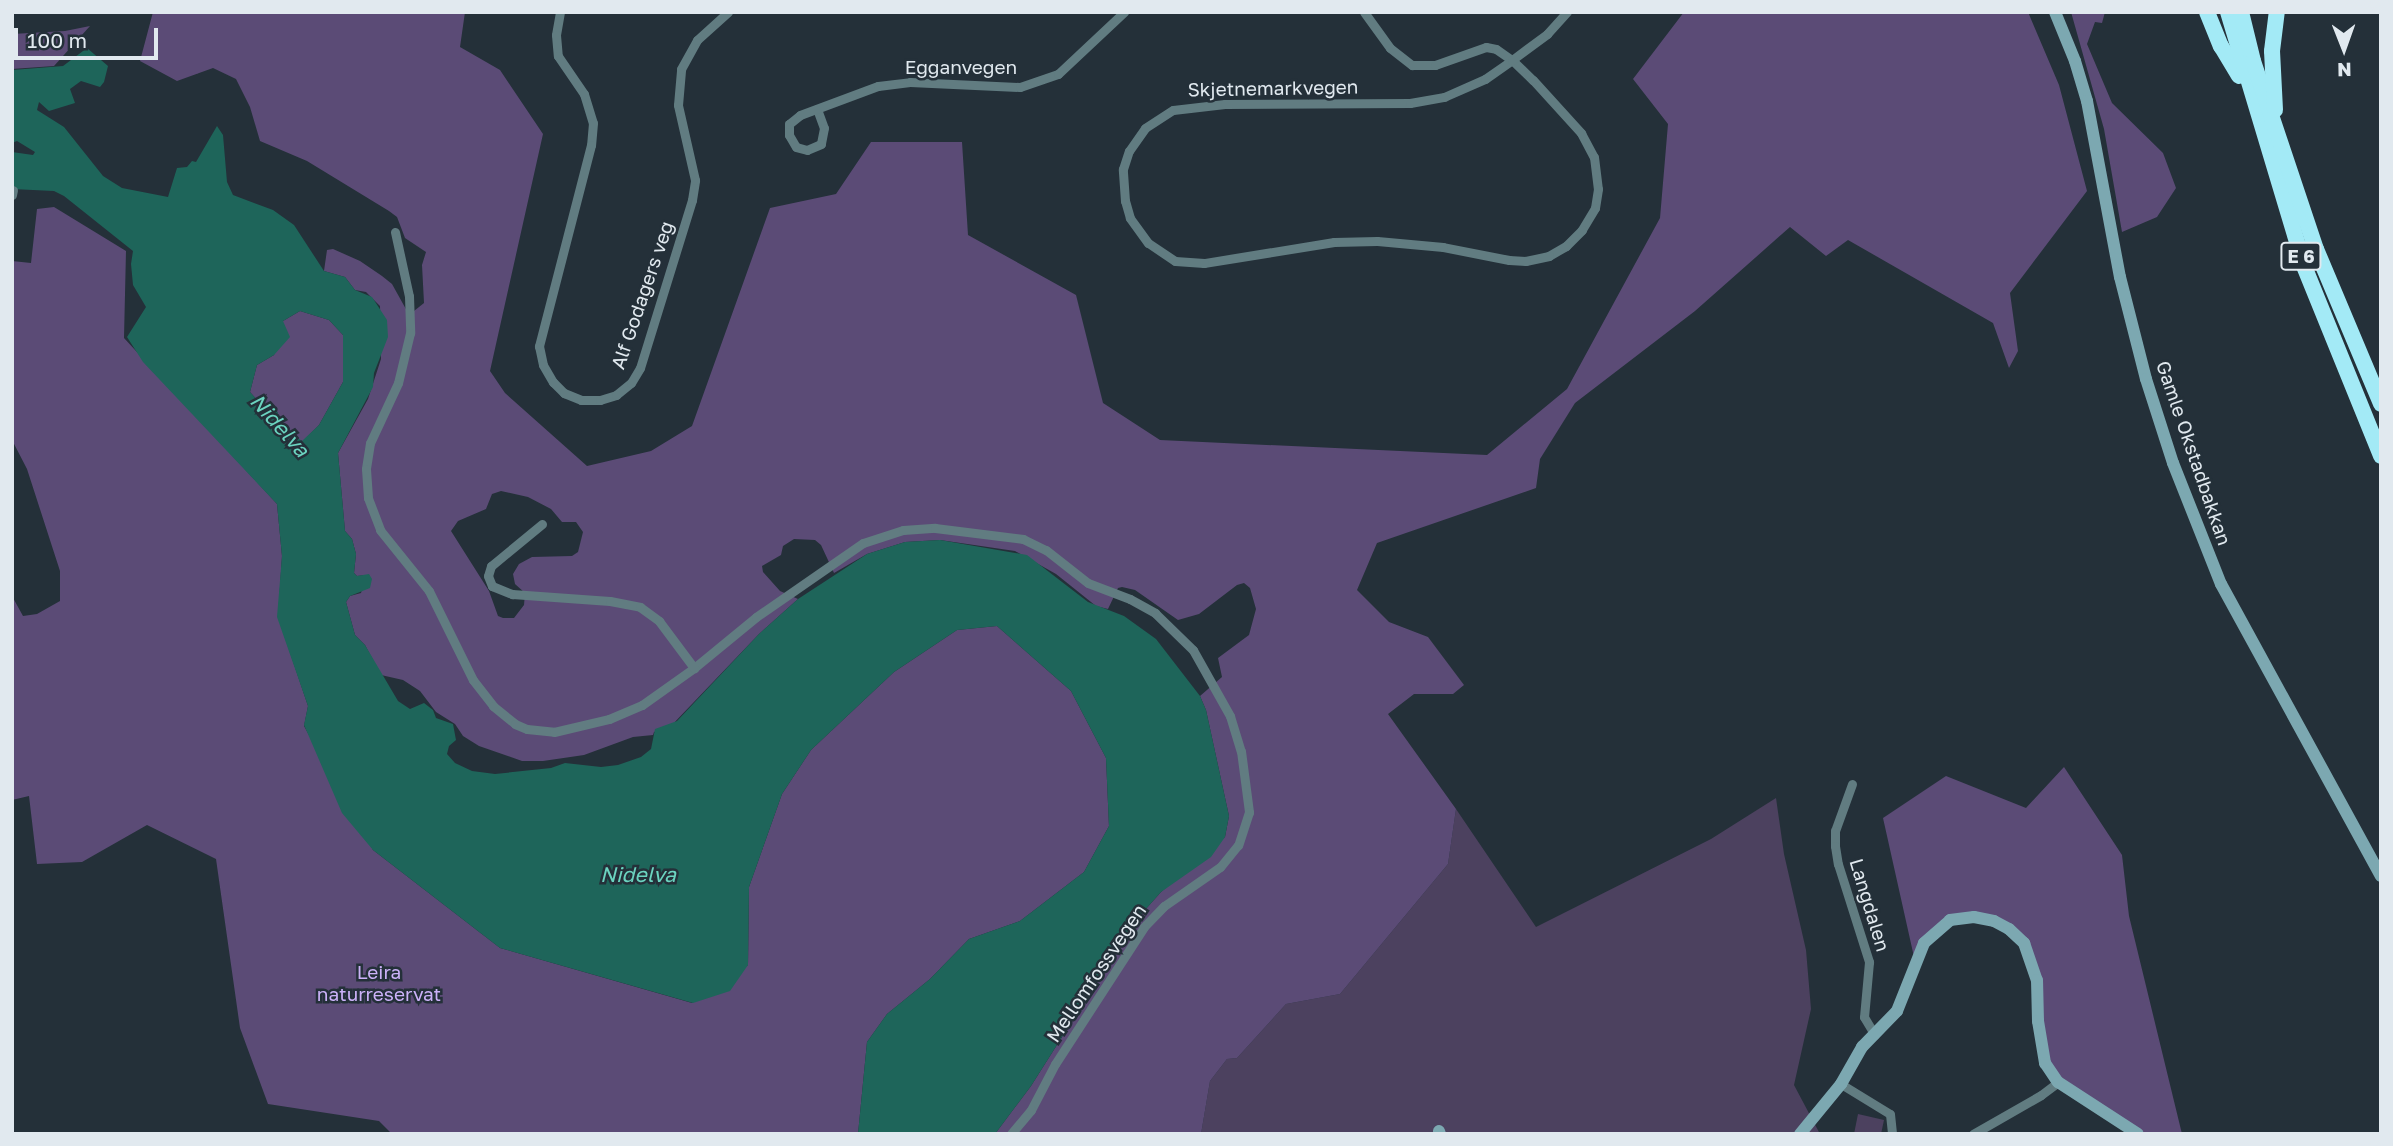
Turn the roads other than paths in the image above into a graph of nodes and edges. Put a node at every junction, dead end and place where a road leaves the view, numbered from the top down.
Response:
1 (559, 12) edge
2 (728, 12) edge
3 (1124, 12) edge
4 (1364, 12) edge
5 (1567, 12) edge
6 (2055, 12) edge
7 (2207, 12) edge
8 (2228, 12) edge
9 (2241, 12) edge
10 (2277, 12) edge
11 (1512, 60) junction
12 (2250, 93) junction
13 (817, 109) junction
14 (2276, 126) junction
15 (395, 232) dead end
16 (2381, 404) edge
17 (2381, 456) edge
18 (542, 524) dead end
19 (694, 668) junction
20 (1852, 784) dead end
21 (2381, 876) edge
22 (1875, 1035) junction
23 (2058, 1082) junction
24 (1840, 1084) junction
25 (1012, 1134) edge
26 (1800, 1134) edge
27 (1892, 1134) edge
28 (1973, 1134) edge
29 (2138, 1134) edge

1 - 2 street, Alf Godagers veg
3 - 13 street, Egganvegen
4 - 11 street
5 - 11 street, Skjetnemarkvegen
6 - 21 main road, Gamle Okstadbakkan
7 - 12 highway, E 6
8 - 12 highway, E 6
9 - 14 highway, E 6
10 - 14 highway, E 6
11 - 11 street, Skjetnemarkvegen
12 - 17 highway, E 6
13 - 13 street, Egganvegen
14 - 16 highway, E 6
15 - 19 street, Mellomfossvegen
18 - 19 street
19 - 25 street, Mellomfossvegen
20 - 22 street, Langdalen
22 - 23 main road
22 - 24 main road
23 - 28 street
23 - 29 main road
24 - 26 main road
24 - 27 street

